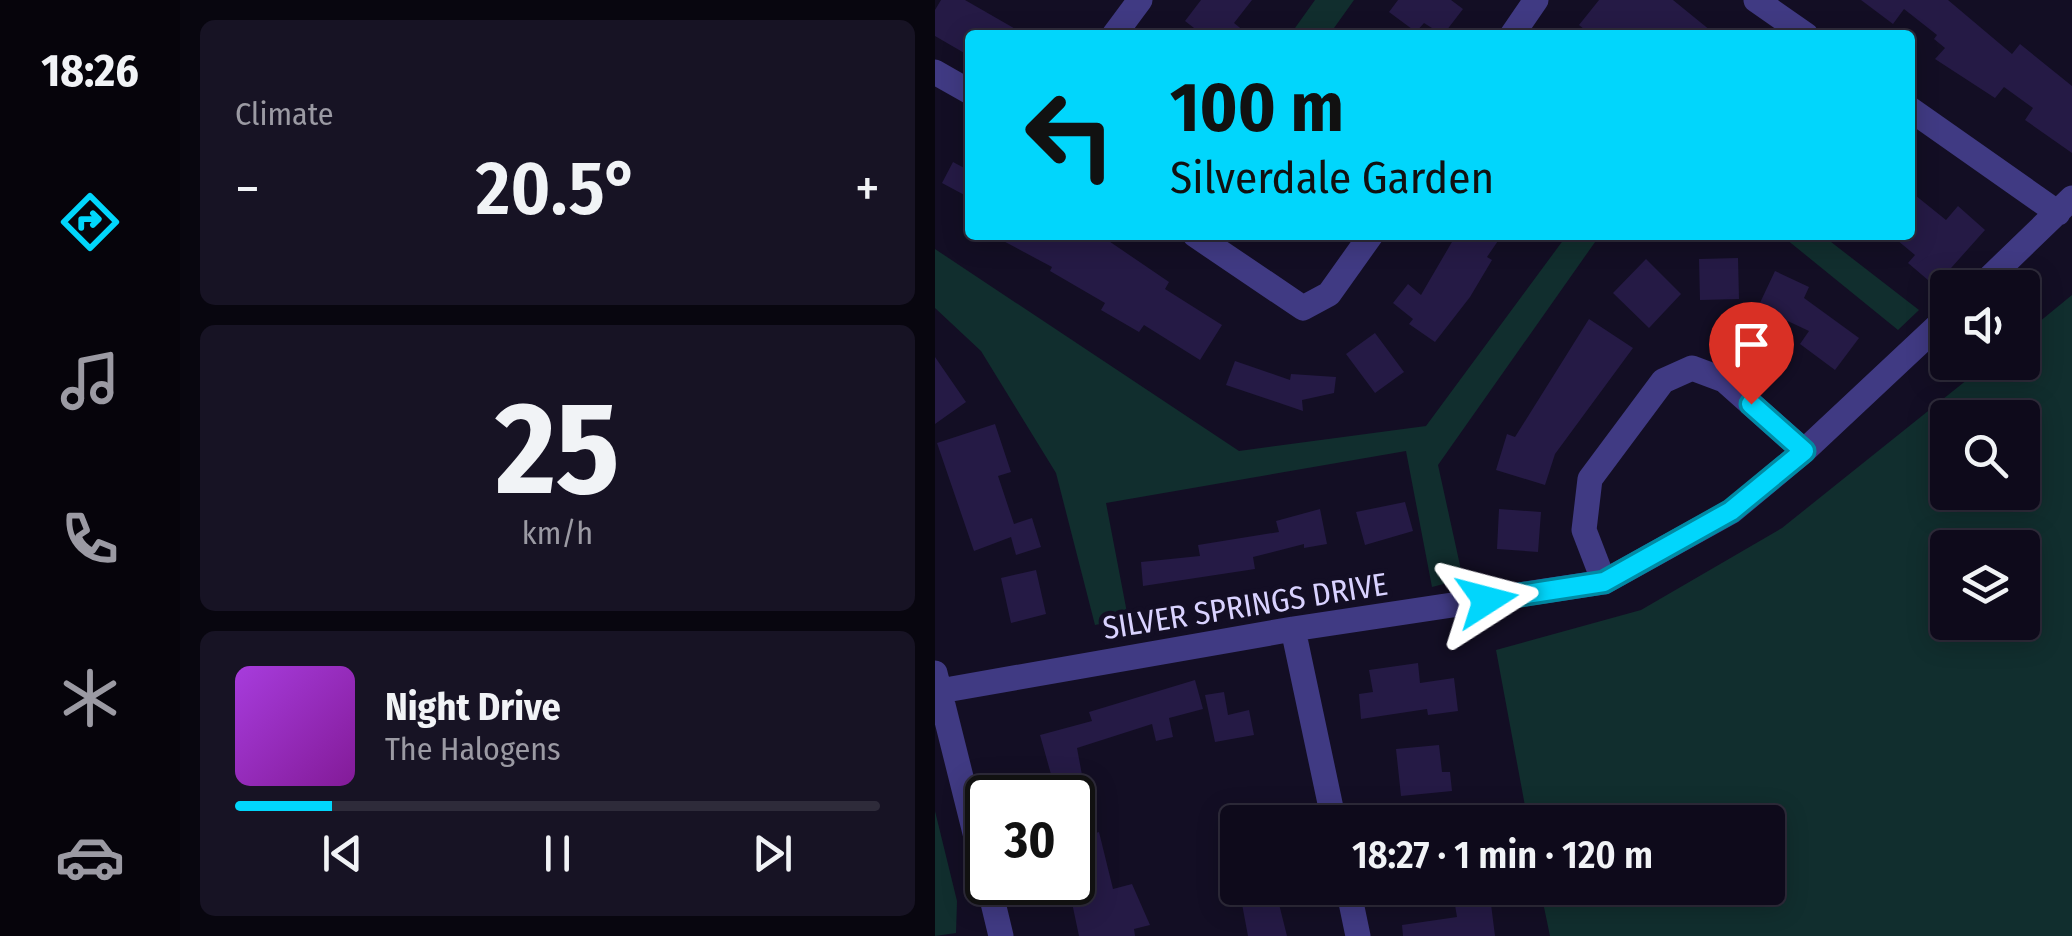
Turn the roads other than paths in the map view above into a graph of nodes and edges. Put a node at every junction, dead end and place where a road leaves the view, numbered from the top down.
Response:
1 (1140, 0) edge
2 (1537, 0) edge
3 (1756, 0) edge
4 (1118, 30) edge
5 (1516, 30) edge
6 (1799, 30) edge
7 (935, 72) edge
8 (965, 89) edge
9 (1915, 112) edge
10 (2065, 206) edge
11 (1202, 240) edge
12 (1367, 240) edge
13 (1998, 270) edge
14 (1930, 333) edge
15 (1804, 451) junction
16 (1604, 582) junction
17 (1293, 629) junction
18 (938, 682) edge
19 (965, 790) edge
20 (1330, 805) edge
21 (994, 905) edge
22 (1351, 905) edge
23 (1001, 936) edge
24 (1358, 936) edge

1 - 4 street
2 - 5 street
3 - 6 street
7 - 8 street
9 - 10 street
10 - 13 street
11 - 12 street
14 - 15 street, SILVER SPRINGS DRIVE
15 - 16 street, SILVER SPRINGS DRIVE
15 - 16 street
16 - 17 street, SILVER SPRINGS DRIVE
17 - 18 street, SILVER SPRINGS DRIVE
17 - 20 street
18 - 19 street
21 - 23 street
22 - 24 street

